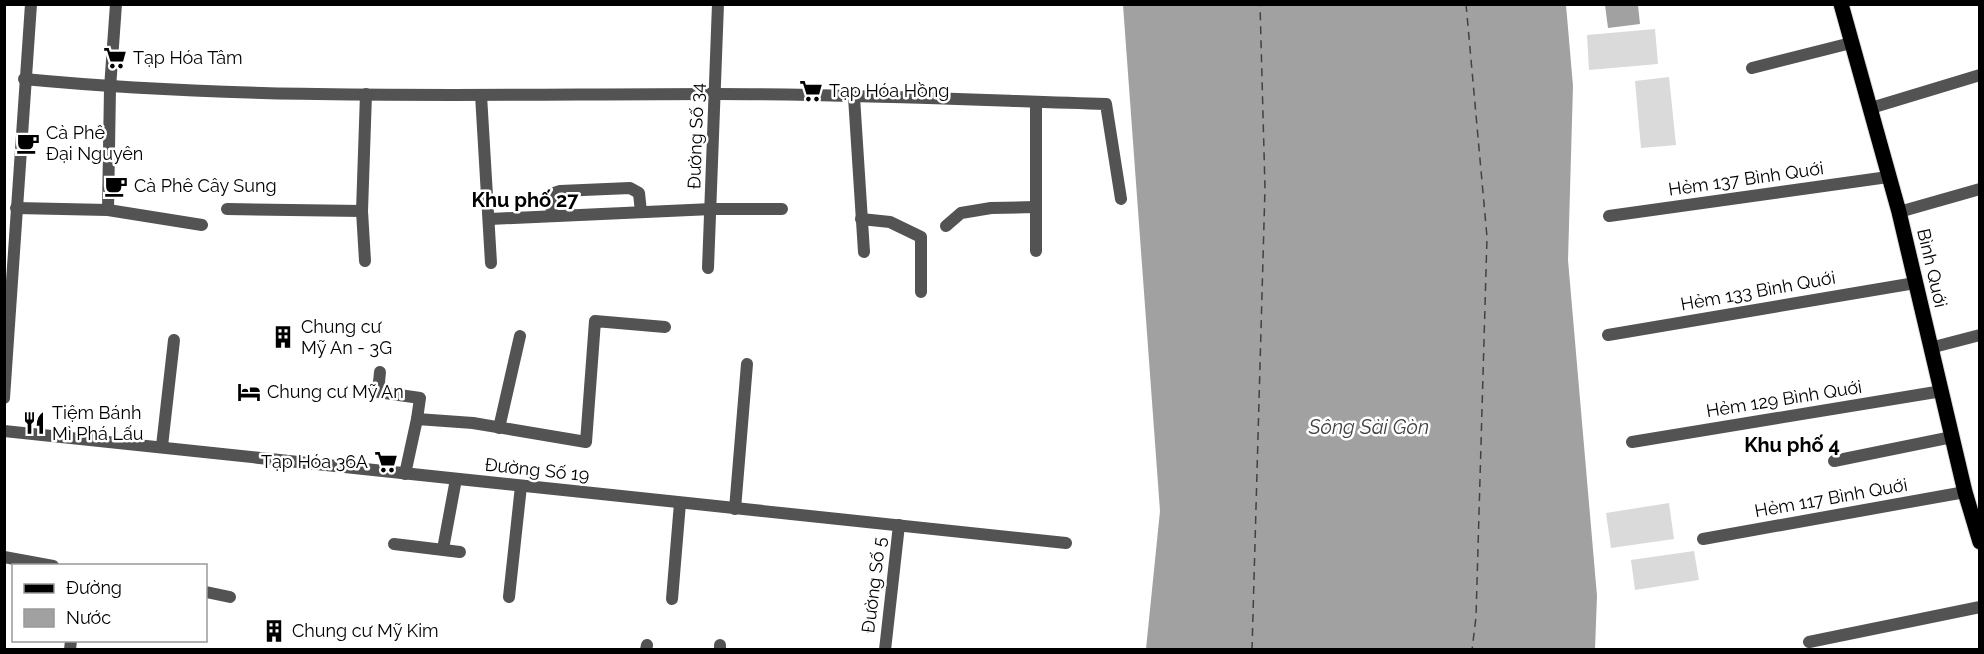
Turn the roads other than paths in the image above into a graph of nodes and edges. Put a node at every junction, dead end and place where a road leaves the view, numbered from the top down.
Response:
1 (30, 4) edge
2 (116, 4) edge
3 (718, 4) edge
4 (1841, 4) edge
5 (1851, 43) junction
6 (1752, 68) dead end
7 (1980, 75) edge
8 (24, 79) junction
9 (110, 88) junction
10 (366, 94) junction
11 (714, 94) junction
12 (481, 95) junction
13 (854, 97) junction
14 (1036, 102) junction
15 (1871, 108) junction
16 (1888, 177) junction
17 (1980, 189) edge
18 (1121, 199) dead end
19 (1035, 207) junction
20 (16, 208) junction
21 (227, 209) dead end
22 (712, 209) junction
23 (782, 209) dead end
24 (108, 210) junction
25 (362, 211) junction
26 (641, 212) junction
27 (1899, 212) junction
28 (551, 216) junction
29 (1609, 216) dead end
30 (490, 219) junction
31 (861, 219) junction
32 (202, 225) dead end
33 (946, 226) dead end
34 (1036, 251) dead end
35 (864, 252) dead end
36 (365, 261) dead end
37 (491, 263) dead end
38 (708, 268) dead end
39 (1915, 283) junction
40 (921, 292) dead end
41 (665, 327) dead end
42 (1608, 334) dead end
43 (1980, 335) edge
44 (520, 336) dead end
45 (174, 340) dead end
46 (1930, 348) junction
47 (747, 364) dead end
48 (380, 372) dead end
49 (1942, 391) junction
50 (4, 398) edge
51 (417, 419) junction
52 (499, 428) junction
53 (4, 431) edge
54 (1952, 436) junction
55 (1632, 442) dead end
56 (162, 446) junction
57 (1834, 461) dead end
58 (405, 474) junction
59 (456, 479) junction
60 (521, 486) junction
61 (1965, 492) junction
62 (680, 503) junction
63 (735, 509) junction
64 (899, 525) junction
65 (1703, 539) dead end
66 (1980, 542) edge
67 (1066, 543) dead end
68 (394, 544) dead end
69 (442, 549) junction
70 (460, 552) dead end
71 (4, 557) edge
72 (42, 564) edge
73 (207, 592) edge
74 (230, 597) dead end
75 (509, 597) dead end
76 (672, 599) dead end
77 (1980, 607) edge
78 (1809, 642) dead end
79 (885, 650) edge

1 - 8 street
2 - 9 street
3 - 11 street, Đường Số 34
4 - 5 main road, Bình Quới
5 - 6 street
5 - 15 main road, Bình Quới
7 - 15 street
8 - 9 street
8 - 20 street
9 - 10 street
9 - 24 street
10 - 12 street
10 - 25 street
11 - 12 street
11 - 13 street
11 - 22 street, Đường Số 34
12 - 30 street
13 - 14 street
13 - 31 street
14 - 18 street
14 - 19 street
15 - 16 main road, Bình Quới
16 - 27 main road, Bình Quới
16 - 29 street, Hẻm 137 Bình Quới
17 - 27 street
19 - 33 street
19 - 34 street
20 - 24 street
20 - 50 street
21 - 25 street
22 - 23 street
22 - 26 street
22 - 38 street, Đường Số 34
24 - 32 street
25 - 36 street
26 - 28 street
26 - 28 street
27 - 39 main road, Bình Quới
28 - 30 street
30 - 37 street
31 - 35 street
31 - 40 street
39 - 42 street, Hẻm 133 Bình Quới
39 - 46 main road, Bình Quới
41 - 52 street
43 - 46 street
44 - 52 street
45 - 56 street
46 - 49 main road, Bình Quới
47 - 63 street
48 - 51 street
49 - 54 main road, Bình Quới
49 - 55 street, Hẻm 129 Bình Quới
51 - 52 street
51 - 58 street
53 - 56 street, Đường Số 19
54 - 57 street
54 - 61 main road, Bình Quới
56 - 58 street, Đường Số 19
58 - 59 street, Đường Số 19
59 - 60 street, Đường Số 19
59 - 69 street
60 - 62 street, Đường Số 19
60 - 75 street
61 - 65 street, Hẻm 117 Bình Quới
61 - 66 main road, Bình Quới
62 - 63 street, Đường Số 19
62 - 76 street
63 - 64 street, Đường Số 19
64 - 67 street, Đường Số 19
64 - 79 street, Đường Số 5
68 - 69 street
69 - 70 street
71 - 72 street
73 - 74 street
77 - 78 street

